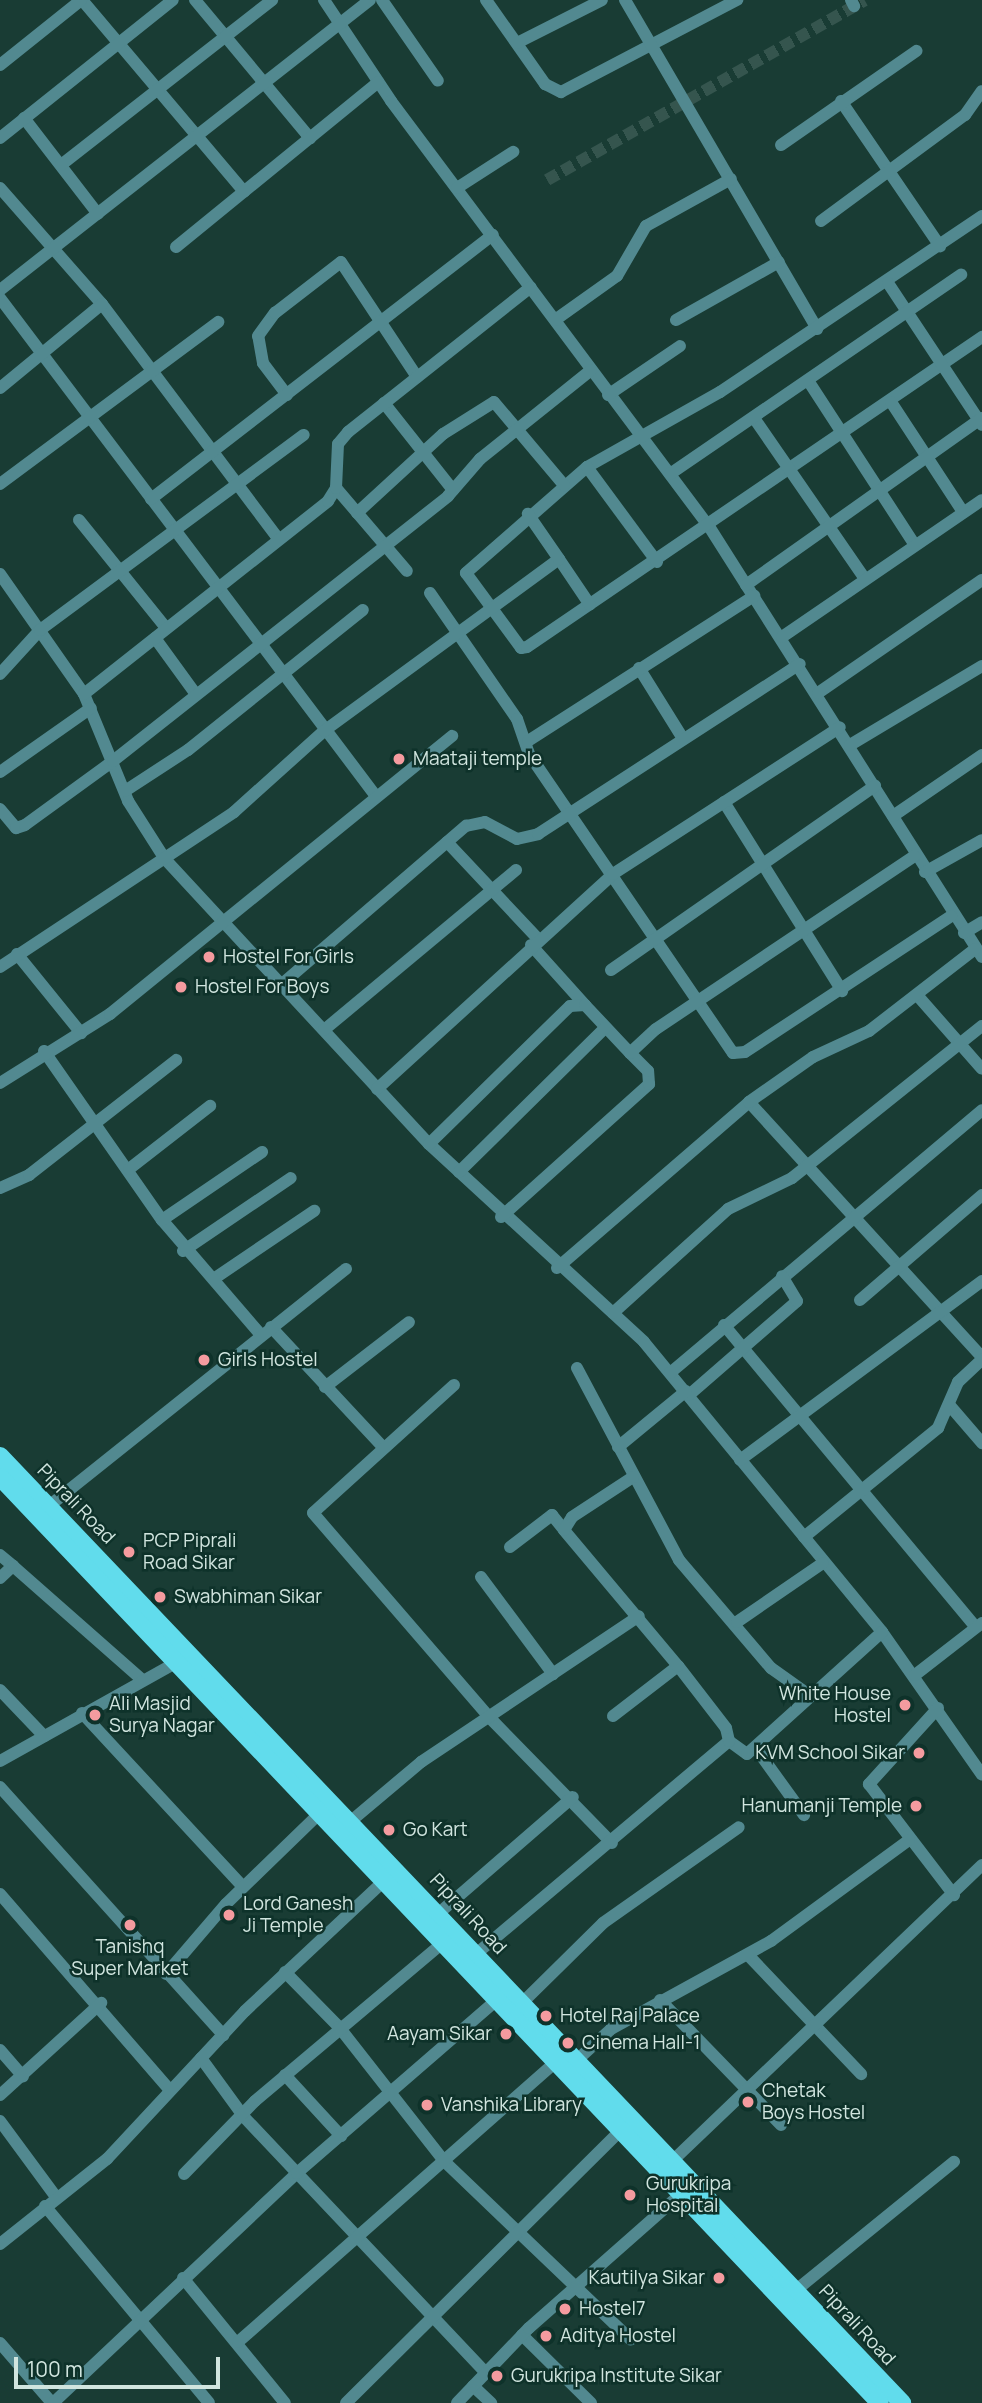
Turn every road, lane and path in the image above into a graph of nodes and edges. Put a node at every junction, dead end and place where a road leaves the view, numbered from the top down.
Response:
1 (81, 0) edge
2 (173, 0) edge
3 (195, 0) edge
4 (272, 0) edge
5 (324, 0) edge
6 (370, 0) edge
7 (382, 0) edge
8 (485, 0) edge
9 (602, 0) edge
10 (625, 0) edge
11 (737, 0) edge
12 (337, 23) junction
13 (226, 37) junction
14 (119, 41) junction
15 (517, 43) junction
16 (654, 47) junction
17 (916, 51) dead end
18 (0, 65) edge
19 (438, 81) dead end
20 (378, 82) junction
21 (264, 84) junction
22 (157, 90) junction
23 (982, 92) edge
24 (841, 101) junction
25 (24, 118) junction
26 (0, 138) edge
27 (310, 138) junction
28 (198, 139) junction
29 (781, 145) dead end
30 (513, 152) dead end
31 (61, 164) junction
32 (892, 169) junction
33 (731, 179) junction
34 (0, 188) edge
35 (457, 188) junction
36 (244, 192) junction
37 (98, 214) junction
38 (982, 216) edge
39 (821, 221) dead end
40 (493, 235) junction
41 (940, 246) junction
42 (56, 247) junction
43 (176, 247) dead end
44 (779, 262) junction
45 (961, 275) dead end
46 (888, 283) junction
47 (531, 287) junction
48 (0, 290) edge
49 (0, 298) edge
50 (103, 304) junction
51 (908, 311) junction
52 (555, 320) junction
53 (676, 320) dead end
54 (218, 322) dead end
55 (381, 322) junction
56 (817, 329) junction
57 (982, 337) edge
58 (680, 346) dead end
59 (46, 353) junction
60 (942, 365) junction
61 (591, 370) junction
62 (155, 371) junction
63 (418, 377) junction
64 (809, 382) junction
65 (0, 388) edge
66 (287, 395) junction
67 (608, 395) junction
68 (891, 402) junction
69 (384, 403) junction
70 (754, 418) junction
71 (91, 419) junction
72 (981, 421) edge
73 (519, 428) junction
74 (304, 435) dead end
75 (842, 435) junction
76 (643, 439) junction
77 (214, 452) junction
78 (425, 454) junction
79 (927, 456) junction
80 (587, 467) junction
81 (790, 470) junction
82 (670, 474) junction
83 (238, 483) junction
84 (0, 484) edge
85 (564, 485) junction
86 (336, 488) junction
87 (879, 489) junction
88 (453, 490) junction
89 (151, 499) junction
90 (982, 499) edge
91 (963, 512) junction
92 (357, 513) junction
93 (528, 514) junction
94 (79, 520) dead end
95 (829, 526) junction
96 (709, 528) junction
97 (176, 530) junction
98 (277, 537) junction
99 (385, 545) junction
100 (915, 545) junction
101 (559, 559) junction
102 (657, 562) junction
103 (119, 570) junction
104 (407, 571) dead end
105 (865, 579) junction
106 (982, 580) edge
107 (2, 583) edge
108 (214, 589) junction
109 (750, 590) junction
110 (430, 593) dead end
111 (590, 606) junction
112 (493, 608) junction
113 (363, 610) dead end
114 (166, 628) junction
115 (40, 630) junction
116 (458, 633) junction
117 (782, 637) junction
118 (155, 638) junction
119 (257, 643) junction
120 (800, 664) junction
121 (982, 666) edge
122 (639, 668) junction
123 (280, 673) junction
124 (0, 674) edge
125 (194, 693) junction
126 (818, 693) junction
127 (84, 694) junction
128 (91, 708) junction
129 (840, 727) junction
130 (324, 731) junction
131 (452, 736) dead end
132 (682, 737) junction
133 (528, 741) junction
134 (850, 745) junction
135 (982, 755) edge
136 (113, 761) junction
137 (0, 772) edge
138 (875, 786) junction
139 (125, 791) junction
140 (375, 795) junction
141 (724, 803) junction
142 (0, 808) edge
143 (570, 816) junction
144 (893, 816) junction
145 (982, 840) edge
146 (447, 842) junction
147 (914, 856) junction
148 (166, 859) junction
149 (762, 865) junction
150 (516, 870) dead end
151 (925, 872) junction
152 (613, 874) junction
153 (490, 892) junction
154 (951, 916) junction
155 (226, 921) junction
156 (982, 922) edge
157 (802, 930) junction
158 (964, 933) junction
159 (654, 937) junction
160 (534, 942) junction
161 (978, 953) edge
162 (17, 954) junction
163 (0, 967) edge
164 (611, 971) dead end
165 (282, 984) junction
166 (842, 991) junction
167 (917, 995) junction
168 (696, 999) junction
169 (585, 1005) junction
170 (982, 1026) edge
171 (605, 1028) junction
172 (324, 1030) junction
173 (81, 1033) junction
174 (960, 1045) junction
175 (44, 1051) junction
176 (631, 1053) junction
177 (176, 1060) dead end
178 (982, 1069) edge
179 (0, 1083) edge
180 (377, 1089) junction
181 (749, 1102) junction
182 (210, 1106) dead end
183 (982, 1110) edge
184 (90, 1122) junction
185 (429, 1144) junction
186 (262, 1152) dead end
187 (808, 1165) junction
188 (129, 1169) junction
189 (459, 1172) junction
190 (291, 1178) dead end
191 (0, 1188) edge
192 (982, 1195) edge
193 (314, 1211) dead end
194 (854, 1215) junction
195 (501, 1217) junction
196 (162, 1220) junction
197 (183, 1251) junction
198 (901, 1262) junction
199 (556, 1268) junction
200 (346, 1269) dead end
201 (782, 1276) junction
202 (215, 1278) junction
203 (982, 1281) edge
204 (860, 1300) dead end
205 (944, 1312) junction
206 (613, 1313) junction
207 (409, 1322) dead end
208 (724, 1325) junction
209 (266, 1331) junction
210 (744, 1348) junction
211 (982, 1358) edge
212 (577, 1368) dead end
213 (670, 1373) junction
214 (454, 1385) dead end
215 (325, 1387) junction
216 (688, 1393) junction
217 (951, 1407) junction
218 (799, 1414) junction
219 (982, 1443) edge
220 (381, 1445) junction
221 (618, 1447) junction
222 (0, 1455) edge
223 (740, 1460) junction
224 (0, 1477) edge
225 (633, 1477) junction
226 (860, 1487) junction
227 (49, 1506) junction
228 (564, 1530) junction
229 (804, 1537) junction
230 (510, 1547) dead end
231 (0, 1555) edge
232 (823, 1563) junction
233 (13, 1566) junction
234 (0, 1577) edge
235 (481, 1577) dead end
236 (639, 1616) junction
237 (737, 1622) junction
238 (979, 1625) edge
239 (882, 1632) junction
240 (179, 1661) junction
241 (678, 1666) junction
242 (553, 1674) junction
243 (915, 1675) junction
244 (141, 1679) junction
245 (0, 1690) edge
246 (809, 1695) junction
247 (938, 1708) junction
248 (82, 1713) junction
249 (613, 1716) dead end
250 (489, 1717) junction
251 (44, 1736) junction
252 (729, 1741) junction
253 (755, 1747) junction
254 (0, 1761) edge
255 (982, 1775) edge
256 (0, 1787) edge
257 (573, 1797) junction
258 (322, 1811) junction
259 (804, 1815) dead end
260 (351, 1821) junction
261 (739, 1827) dead end
262 (909, 1840) junction
263 (612, 1843) junction
264 (982, 1865) edge
265 (386, 1879) junction
266 (243, 1887) junction
267 (0, 1894) edge
268 (954, 1895) junction
269 (439, 1913) junction
270 (445, 1941) junction
271 (476, 1954) junction
272 (749, 1956) junction
273 (285, 1972) junction
274 (166, 1974) junction
275 (500, 1997) junction
276 (660, 2000) junction
277 (101, 2003) junction
278 (523, 2003) junction
279 (339, 2027) junction
280 (813, 2027) junction
281 (223, 2035) junction
282 (0, 2050) edge
283 (201, 2058) junction
284 (557, 2062) junction
285 (576, 2062) junction
286 (861, 2074) dead end
287 (285, 2075) junction
288 (23, 2076) junction
289 (170, 2090) junction
290 (393, 2092) junction
291 (748, 2094) junction
292 (0, 2095) edge
293 (244, 2117) junction
294 (0, 2121) edge
295 (781, 2125) dead end
296 (622, 2129) junction
297 (341, 2136) junction
298 (445, 2162) junction
299 (954, 2162) dead end
300 (667, 2166) junction
301 (297, 2173) junction
302 (184, 2174) dead end
303 (682, 2193) junction
304 (56, 2197) junction
305 (45, 2206) junction
306 (516, 2229) junction
307 (356, 2239) junction
308 (0, 2244) edge
309 (183, 2278) junction
310 (575, 2285) junction
311 (796, 2291) junction
312 (142, 2316) junction
313 (427, 2318) junction
314 (522, 2335) junction
315 (631, 2340) dead end
316 (238, 2342) junction
317 (0, 2343) edge
318 (486, 2373) junction
319 (473, 2386) junction
320 (53, 2403) edge
321 (209, 2403) edge
322 (285, 2403) edge
323 (346, 2403) edge
324 (457, 2403) edge
325 (491, 2403) edge
326 (591, 2403) edge
327 (880, 2403) edge
328 (902, 2403) edge

1 - 14 street
1 - 18 street
2 - 14 street
3 - 13 street
4 - 13 street
5 - 12 street
6 - 12 street
7 - 19 street
8 - 15 street
9 - 15 street
10 - 16 street
11 - 16 street
12 - 20 street
12 - 21 street
13 - 21 street
13 - 22 street
14 - 22 street
14 - 25 street
15 - 16 street
16 - 33 street
17 - 24 street
20 - 27 street
20 - 35 street
21 - 27 street
21 - 28 street
22 - 28 street
22 - 31 street
23 - 32 street
24 - 29 street
24 - 32 street
25 - 26 street
25 - 31 street
27 - 36 street
28 - 36 street
28 - 37 street
30 - 35 street
31 - 37 street
32 - 39 street
32 - 41 street
33 - 44 street
33 - 52 street
34 - 42 street
35 - 40 street
36 - 43 street
37 - 42 street
38 - 41 street
40 - 47 street
40 - 55 street
41 - 46 street
42 - 48 street
42 - 50 street
44 - 53 street
44 - 56 street
45 - 51 street
46 - 51 street
46 - 56 street
47 - 52 street
47 - 63 street
49 - 59 street
50 - 59 street
50 - 62 street
51 - 60 street
51 - 64 street
52 - 61 street
54 - 62 street
55 - 63 street
55 - 66 street
55 - 66 street
56 - 76 street
57 - 60 street
58 - 67 street
59 - 65 street
59 - 71 street
60 - 68 street
60 - 72 street
61 - 67 street
61 - 73 street
62 - 71 street
62 - 77 street
63 - 69 street
64 - 70 street
64 - 75 street
66 - 77 street
67 - 76 street
68 - 75 street
68 - 79 street
69 - 78 street
69 - 86 street
70 - 81 street
70 - 82 street
71 - 84 street
71 - 89 street
72 - 79 street
73 - 78 street
73 - 85 street
73 - 88 street
74 - 83 street
75 - 81 street
75 - 87 street
76 - 80 street
76 - 82 street
77 - 83 street
77 - 89 street
78 - 88 street
78 - 92 street
79 - 87 street
79 - 91 street
80 - 85 street
80 - 102 street
81 - 95 street
81 - 96 street
82 - 96 street
83 - 97 street
83 - 98 street
85 - 93 street
86 - 92 street
86 - 98 street
87 - 95 street
87 - 100 street
88 - 99 street
89 - 97 street
90 - 91 street
91 - 100 street
92 - 99 street
93 - 101 street
93 - 112 street
94 - 103 street
95 - 105 street
95 - 109 street
96 - 102 street
96 - 109 street
97 - 103 street
97 - 108 street
98 - 108 street
99 - 104 street
99 - 119 street
100 - 105 street
101 - 111 street
101 - 112 street
102 - 111 street
103 - 114 street
103 - 115 street
105 - 117 street
106 - 126 street
107 - 115 street
108 - 114 street
108 - 119 street
109 - 117 street
109 - 122 street
110 - 116 street
111 - 112 street
112 - 116 street
113 - 123 street
114 - 118 street
115 - 124 street
115 - 127 street
116 - 130 street
116 - 133 street
117 - 120 street
118 - 125 street
118 - 127 street
119 - 123 street
119 - 125 street
120 - 126 street
120 - 132 street
121 - 134 street
122 - 132 street
122 - 133 street
123 - 130 street
123 - 139 street
125 - 136 street
126 - 129 street
127 - 128 street
128 - 136 street
128 - 137 street
129 - 134 street
129 - 141 street
130 - 140 street
130 - 148 street
131 - 140 street
132 - 143 street
133 - 143 street
134 - 138 street
135 - 144 street
136 - 139 street
136 - 142 street
138 - 144 street
138 - 149 street
139 - 148 street
140 - 155 street
141 - 149 street
141 - 152 street
143 - 146 street
143 - 152 street
144 - 147 street
145 - 151 street
146 - 153 street
146 - 165 street
147 - 151 street
147 - 157 street
148 - 155 street
148 - 162 street
149 - 157 street
149 - 159 street
150 - 153 street
151 - 154 street
152 - 159 street
152 - 160 street
153 - 160 street
153 - 172 street
154 - 158 street
154 - 166 street
155 - 165 street
155 - 173 street
156 - 158 street
157 - 166 street
157 - 168 street
158 - 161 street
159 - 164 street
159 - 168 street
160 - 169 street
160 - 180 street
161 - 167 street
162 - 163 street
162 - 173 street
165 - 172 street
166 - 168 street
167 - 174 street
167 - 181 street
168 - 176 street
169 - 171 street
169 - 185 street
170 - 174 street
171 - 176 street
171 - 189 street
172 - 180 street
173 - 175 street
174 - 178 street
174 - 187 street
175 - 179 street
175 - 184 street
176 - 195 street
177 - 184 street
180 - 185 street
181 - 187 street
181 - 199 street
182 - 188 street
183 - 194 street
184 - 188 street
184 - 191 street
185 - 189 street
186 - 196 street
187 - 194 street
187 - 206 street
188 - 196 street
189 - 195 street
190 - 197 street
192 - 198 street
193 - 202 street
194 - 198 street
194 - 201 street
195 - 199 street
196 - 197 street
197 - 202 street
198 - 204 street
198 - 205 street
199 - 206 street
200 - 209 street
201 - 208 street
201 - 210 street
202 - 209 street
203 - 205 street
205 - 211 street
205 - 218 street
206 - 213 street
207 - 215 street
208 - 210 street
208 - 213 street
209 - 215 street
209 - 227 street
210 - 216 street
210 - 218 street
211 - 217 street
212 - 221 street
213 - 216 street
214 - 220 street
215 - 220 street
216 - 221 street
216 - 223 street
217 - 219 street
217 - 226 street
218 - 223 street
218 - 226 street
220 - 250 street
221 - 225 street
222 - 227 main road, Piprali Road
223 - 229 street
224 - 240 main road
225 - 228 street
225 - 237 street
226 - 229 street
226 - 238 street
227 - 260 main road, Piprali Road
228 - 230 street
228 - 236 street
229 - 232 street
231 - 233 street
232 - 237 street
232 - 239 street
233 - 234 street
233 - 244 street
235 - 242 street
236 - 241 street
236 - 242 street
237 - 246 street
238 - 243 street
239 - 243 street
239 - 246 street
240 - 244 street
240 - 258 main road
241 - 249 street
241 - 252 street
242 - 250 street
243 - 247 street
244 - 248 street
245 - 251 street
246 - 253 street
247 - 255 street
247 - 262 street
248 - 251 street
248 - 266 street
250 - 257 street
250 - 260 street
251 - 254 street
252 - 253 street
252 - 263 street
253 - 259 street
256 - 274 street
257 - 263 street
257 - 269 street
258 - 265 main road
258 - 266 street
260 - 269 main road, Piprali Road
261 - 278 street
262 - 268 street
262 - 272 street
263 - 271 street
264 - 268 street
265 - 270 main road
265 - 273 street
266 - 274 street
267 - 277 street
268 - 280 street
269 - 271 main road, Piprali Road
270 - 275 main road
270 - 279 street
271 - 278 main road, Piprali Road
272 - 276 street
272 - 280 street
273 - 279 street
273 - 281 street
274 - 281 street
275 - 284 main road
275 - 290 street
276 - 285 street
276 - 291 street
277 - 288 street
277 - 289 street
278 - 285 main road, Piprali Road
279 - 287 street
279 - 290 street
280 - 286 street
280 - 291 street
281 - 283 street
282 - 288 street
283 - 289 street
283 - 293 street
284 - 296 main road
284 - 298 street
285 - 300 main road, Piprali Road
287 - 293 street
287 - 297 street
288 - 292 street
289 - 304 street
290 - 297 street
290 - 298 street
291 - 295 street
291 - 300 street
293 - 301 street
293 - 302 street
294 - 304 street
296 - 300 main road
296 - 306 street
297 - 301 street
298 - 306 street
298 - 307 street
299 - 311 street
300 - 303 main road
300 - 311 main road, Piprali Road
301 - 307 street
301 - 309 street
303 - 310 street
303 - 327 main road
304 - 305 street
305 - 308 street
305 - 312 street
306 - 310 street
306 - 313 street
307 - 313 street
307 - 316 street
309 - 312 street
309 - 316 street
310 - 314 street
310 - 315 street
311 - 328 main road, Piprali Road
312 - 320 street
312 - 321 street
313 - 318 street
313 - 323 street
314 - 318 street
314 - 326 street
316 - 322 street
317 - 320 street
318 - 319 street
319 - 324 street
319 - 325 street

